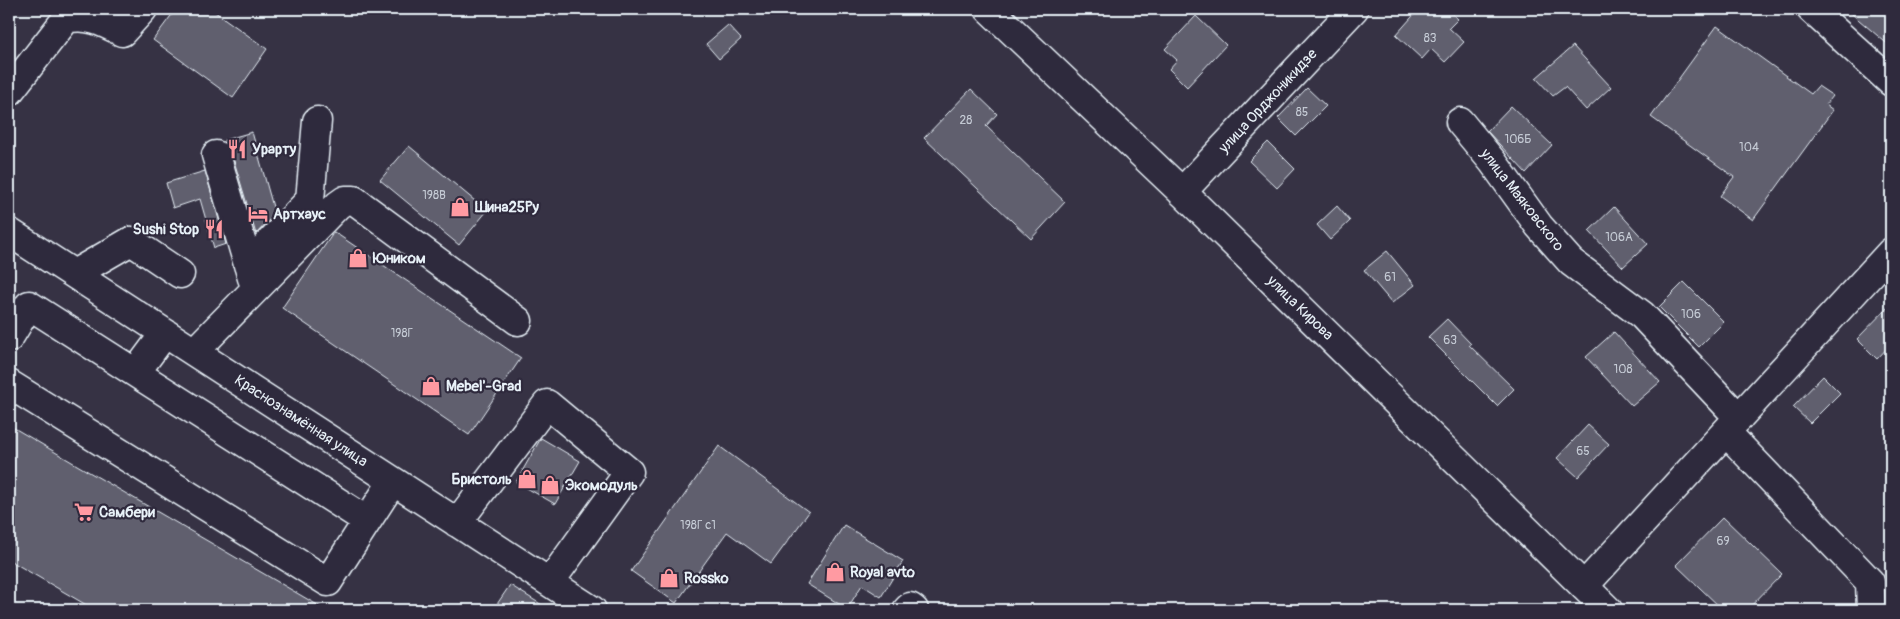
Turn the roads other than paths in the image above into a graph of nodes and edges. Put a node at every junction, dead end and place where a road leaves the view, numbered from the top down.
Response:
1 (143, 9) edge
2 (989, 9) edge
3 (1354, 9) edge
4 (1811, 9) edge
5 (1891, 82) edge
6 (9, 92) edge
7 (316, 121) dead end
8 (1460, 122) dead end
9 (216, 155) dead end
10 (1182, 192) junction
11 (9, 232) edge
12 (1891, 252) edge
13 (74, 274) junction
14 (180, 274) dead end
15 (252, 277) junction
16 (518, 321) dead end
17 (165, 333) junction
18 (9, 338) edge
19 (194, 352) junction
20 (136, 372) junction
21 (9, 384) edge
22 (1733, 425) junction
23 (393, 481) junction
24 (366, 520) junction
25 (457, 523) junction
26 (550, 582) junction
27 (1584, 586) junction
28 (592, 610) edge
29 (908, 610) edge
30 (914, 610) edge
31 (1608, 610) edge
32 (1871, 610) edge

1 - 6 main road
2 - 10 main road, улица Кирова
3 - 10 main road, улица Орджоникидзе
4 - 5 main road
7 - 15 main road
8 - 22 main road, улица Маяковского
9 - 15 main road
10 - 27 main road, улица Кирова
11 - 13 main road, Краснознамённая улица
12 - 22 main road
13 - 14 main road
13 - 17 main road, Краснознамённая улица
15 - 16 main road
15 - 19 main road
17 - 19 main road, Краснознамённая улица
17 - 20 main road
18 - 20 main road
19 - 23 main road, Краснознамённая улица
20 - 24 main road
21 - 24 main road
22 - 27 main road
22 - 32 main road, улица Маяковского
23 - 24 main road
23 - 25 main road, Краснознамённая улица
25 - 26 main road, Краснознамённая улица
25 - 26 main road
26 - 28 main road, Краснознамённая улица
27 - 31 main road, улица Кирова
29 - 30 main road

